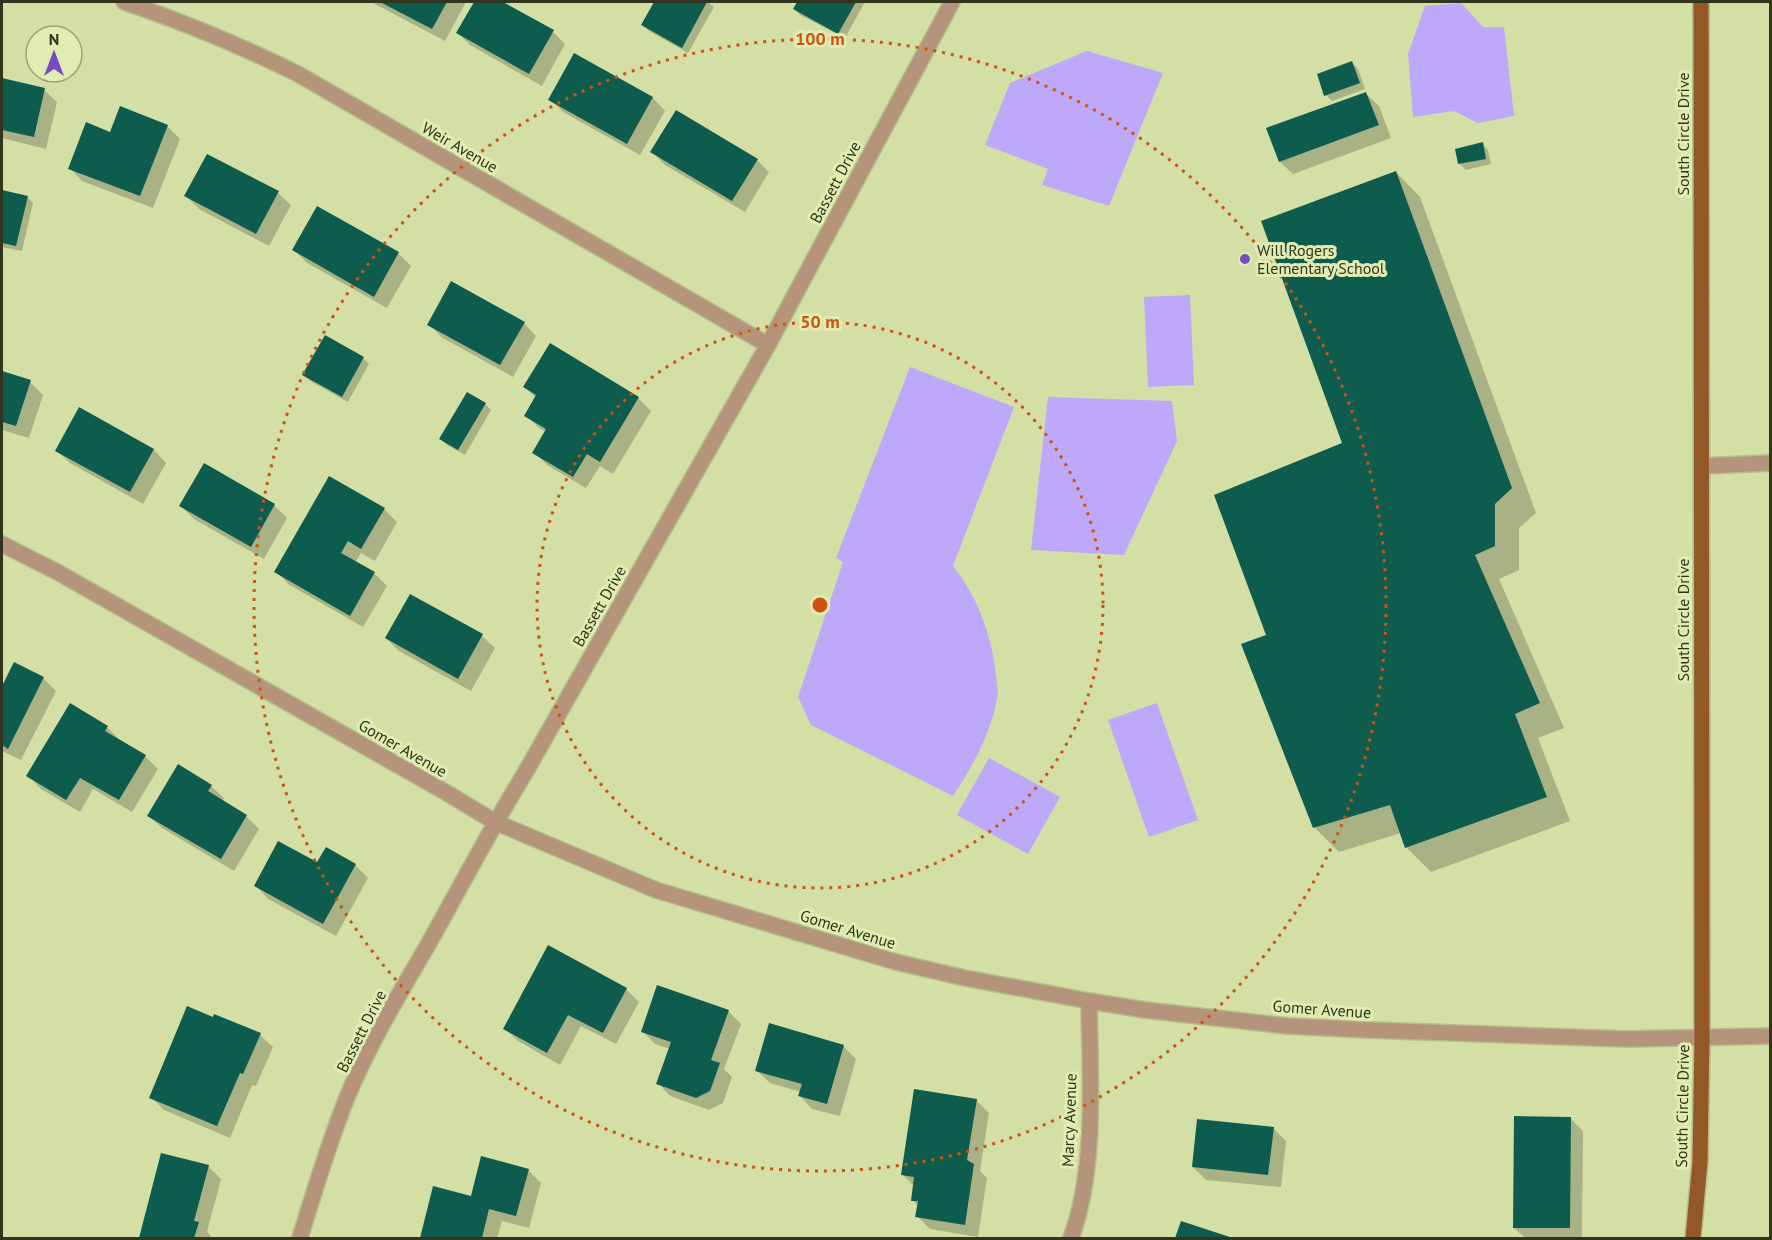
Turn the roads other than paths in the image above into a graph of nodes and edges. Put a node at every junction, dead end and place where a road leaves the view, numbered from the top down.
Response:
1 (124, 2) edge
2 (952, 2) edge
3 (1701, 2) edge
4 (768, 345) junction
5 (1770, 463) edge
6 (1701, 466) junction
7 (2, 544) edge
8 (495, 822) junction
9 (1089, 1001) junction
10 (1770, 1036) edge
11 (1702, 1038) junction
12 (300, 1239) edge
13 (1071, 1239) edge
14 (1693, 1239) edge

1 - 4 street, Weir Avenue
2 - 4 street, Bassett Drive
3 - 6 main road, South Circle Drive
4 - 8 street, Bassett Drive
5 - 6 street
6 - 11 main road, South Circle Drive
7 - 8 street, Gomer Avenue
8 - 9 street, Gomer Avenue
8 - 12 street, Bassett Drive
9 - 11 street, Gomer Avenue
9 - 13 street, Marcy Avenue
10 - 11 street, Gomer Avenue
11 - 14 main road, South Circle Drive

